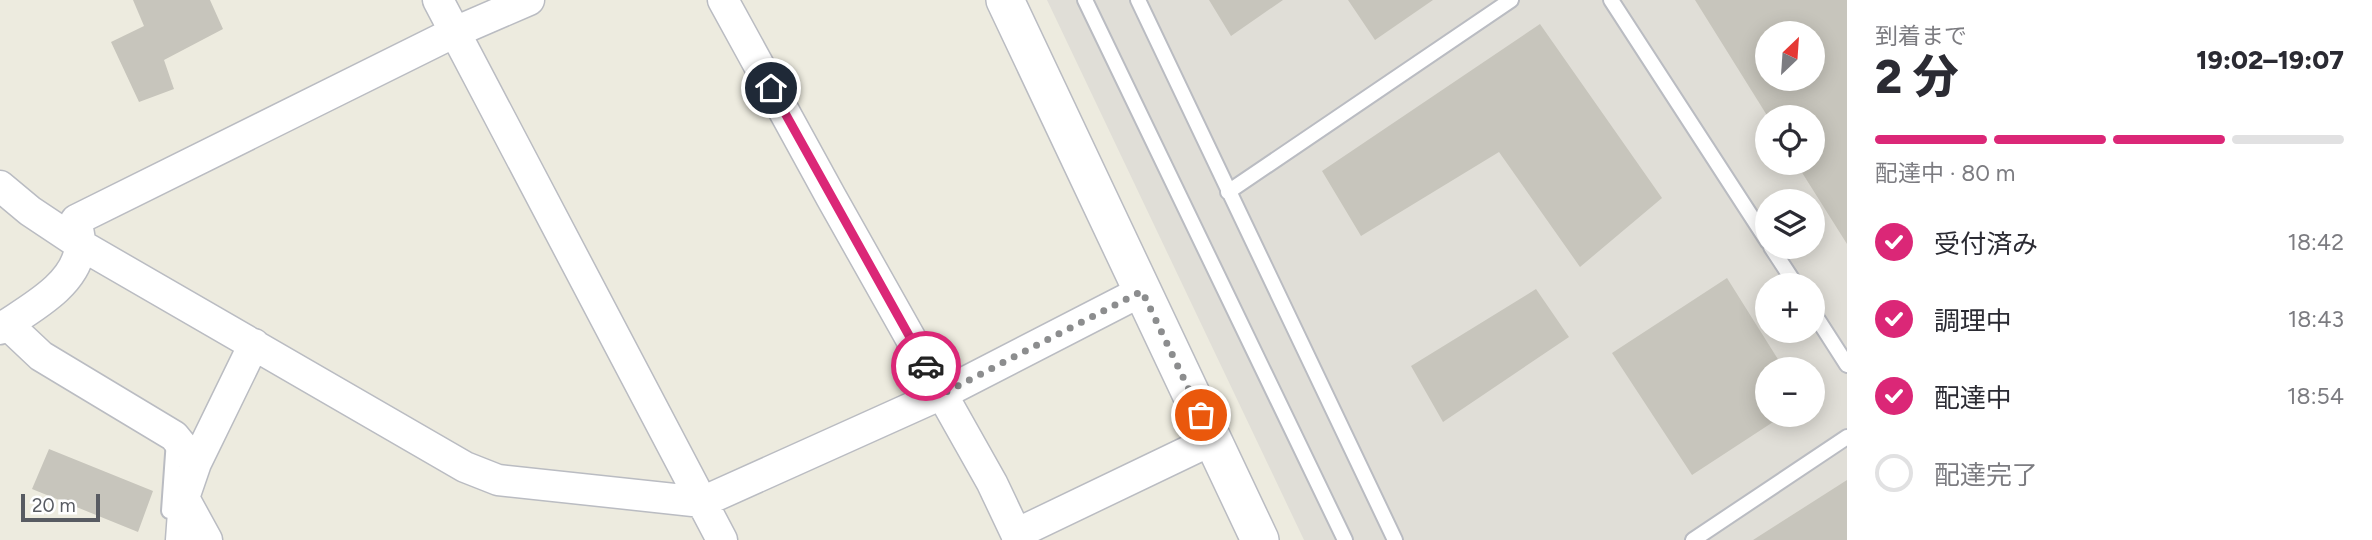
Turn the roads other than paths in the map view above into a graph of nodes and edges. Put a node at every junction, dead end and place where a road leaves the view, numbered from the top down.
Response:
1 (438, 0) edge
2 (528, 0) edge
3 (723, 0) edge
4 (1005, 0) edge
5 (1085, 0) edge
6 (1138, 0) edge
7 (1511, 0) edge
8 (1611, 0) edge
9 (455, 32) junction
10 (0, 186) edge
11 (1228, 192) junction
12 (1755, 222) edge
13 (81, 245) junction
14 (1142, 291) junction
15 (4, 327) edge
16 (1825, 331) edge
17 (254, 344) junction
18 (1847, 365) edge
19 (942, 394) junction
20 (174, 436) junction
21 (1847, 437) edge
22 (1212, 440) junction
23 (196, 463) junction
24 (184, 498) junction
25 (702, 502) junction
26 (1018, 537) edge
27 (167, 540) edge
28 (181, 540) edge
29 (206, 540) edge
30 (722, 540) edge
31 (1260, 540) edge
32 (1345, 540) edge
33 (1395, 540) edge
34 (1693, 540) edge

1 - 9 street
2 - 9 street
3 - 19 street
4 - 14 street
5 - 32 lane
6 - 11 lane
7 - 11 lane
8 - 12 lane
9 - 13 street
9 - 25 street
10 - 13 street
11 - 33 lane
13 - 15 street
13 - 17 street
14 - 19 street
14 - 22 street
15 - 20 street
16 - 18 lane
17 - 23 street
17 - 25 street
19 - 25 street
19 - 26 street
20 - 23 street
20 - 27 lane
21 - 34 lane
22 - 26 street
22 - 31 street
23 - 24 street
24 - 28 street
24 - 29 street
25 - 30 street

